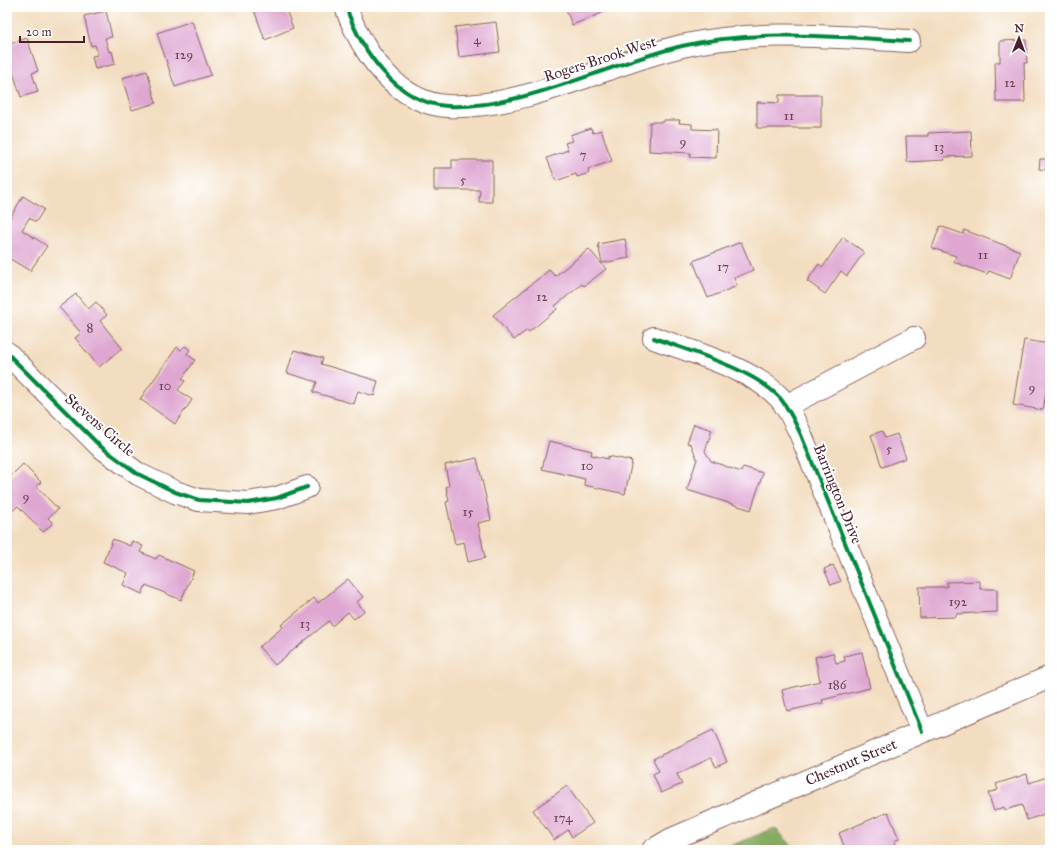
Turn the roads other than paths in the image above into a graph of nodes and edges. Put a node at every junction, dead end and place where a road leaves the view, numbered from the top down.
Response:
1 (346, 7) edge
2 (909, 41) dead end
3 (654, 338) dead end
4 (914, 338) dead end
5 (7, 353) edge
6 (786, 406) junction
7 (307, 487) dead end
8 (1050, 677) edge
9 (922, 731) junction
10 (653, 850) edge

1 - 2 street, Rogers Brook West
3 - 6 street, Barrington Drive
4 - 6 street
5 - 7 street, Stevens Circle
6 - 9 street, Barrington Drive
8 - 9 street, Chestnut Street
9 - 10 street, Chestnut Street

